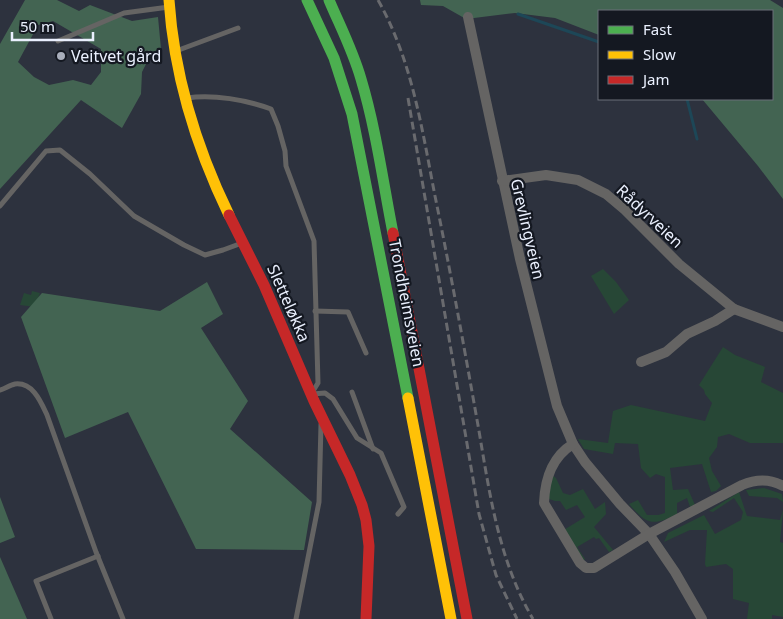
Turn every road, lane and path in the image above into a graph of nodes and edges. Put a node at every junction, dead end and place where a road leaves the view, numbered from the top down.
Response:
1 (307, 0) edge
2 (328, 0) edge
3 (169, 4) edge
4 (468, 17) dead end
5 (238, 28) dead end
6 (58, 41) dead end
7 (176, 51) junction
8 (186, 98) junction
9 (502, 181) junction
10 (0, 206) edge
11 (243, 242) junction
12 (734, 309) junction
13 (315, 310) junction
14 (783, 327) edge
15 (366, 353) dead end
16 (641, 362) dead end
17 (0, 390) edge
18 (352, 392) dead end
19 (312, 394) junction
20 (322, 417) junction
21 (573, 444) junction
22 (373, 450) junction
23 (783, 486) edge
24 (398, 514) dead end
25 (649, 534) junction
26 (98, 556) junction
27 (51, 619) edge
28 (123, 619) edge
29 (296, 619) edge
30 (366, 619) edge
31 (451, 619) edge
32 (467, 619) edge
33 (702, 619) edge

1 - 31 main road, Trondheimsveien
2 - 32 main road, Trondheimsveien
3 - 6 lane
3 - 7 main road, Sletteløkka
4 - 9 street, Grevlingveien
5 - 7 lane
7 - 8 main road, Sletteløkka
8 - 11 main road, Sletteløkka
8 - 13 lane
9 - 12 street, Rådyrveien
9 - 21 street, Grevlingveien
10 - 11 lane
11 - 19 main road, Sletteløkka
12 - 14 street, Rådyrveien
12 - 16 street
13 - 15 lane
13 - 19 lane
17 - 26 lane
18 - 22 lane
19 - 20 main road, Sletteløkka
19 - 22 lane
20 - 29 lane
20 - 30 main road, Sletteløkka
21 - 25 street, Grevlingveien
21 - 25 street
22 - 24 lane
23 - 25 street
25 - 33 street, Grevlingveien
26 - 27 lane
26 - 28 lane

